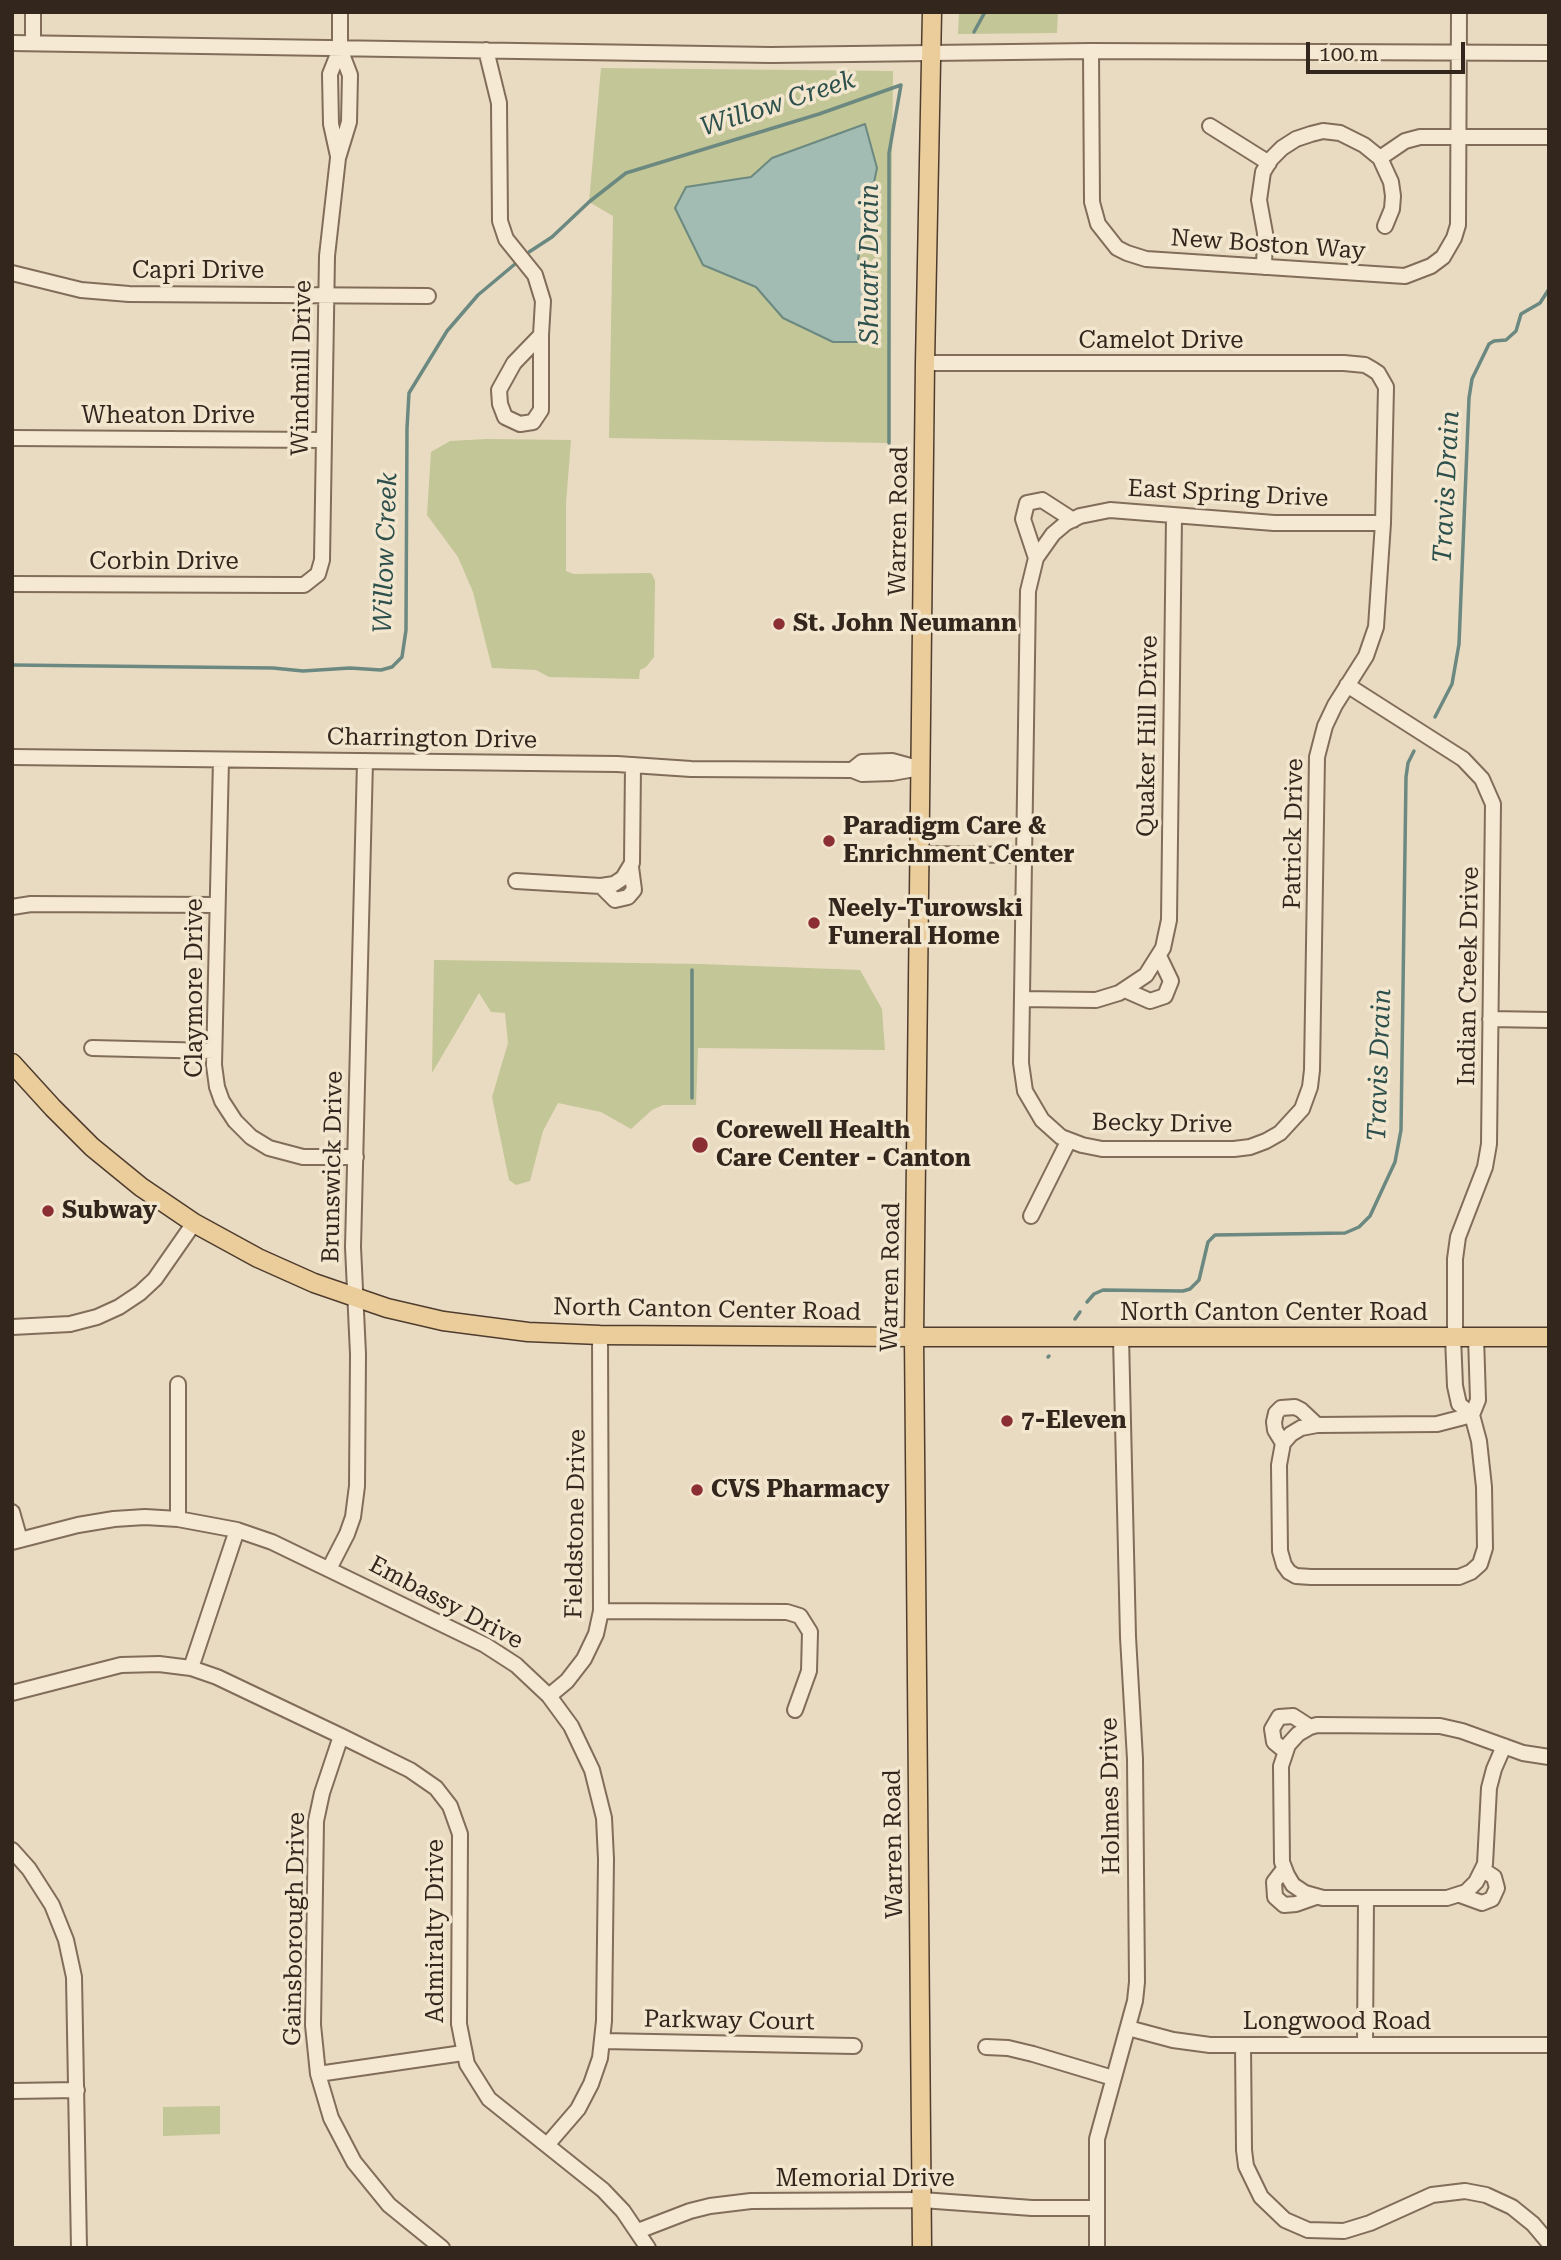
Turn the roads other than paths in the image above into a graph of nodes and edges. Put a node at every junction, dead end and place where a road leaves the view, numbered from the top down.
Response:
1 (33, 12) edge
2 (340, 12) edge
3 (932, 12) edge
4 (1459, 12) edge
5 (12, 43) edge
6 (33, 43) junction
7 (340, 49) junction
8 (486, 50) junction
9 (1091, 51) junction
10 (930, 53) junction
11 (1459, 53) junction
12 (1549, 53) edge
13 (1210, 126) dead end
14 (1459, 136) junction
15 (1549, 137) edge
16 (1380, 158) junction
17 (1269, 163) junction
18 (1385, 226) dead end
19 (1264, 267) junction
20 (12, 273) edge
21 (325, 295) junction
22 (428, 296) dead end
23 (541, 335) junction
24 (925, 363) junction
25 (1385, 387) joint
26 (12, 438) edge
27 (324, 440) junction
28 (1174, 516) junction
29 (1073, 520) junction
30 (1382, 523) junction
31 (1035, 558) junction
32 (314, 578) joint
33 (12, 584) edge
34 (1347, 685) junction
35 (12, 757) edge
36 (221, 760) junction
37 (365, 761) junction
38 (633, 765) junction
39 (920, 768) junction
40 (920, 854) junction
41 (1024, 855) junction
42 (516, 881) dead end
43 (217, 905) junction
44 (12, 907) edge
45 (1159, 956) junction
46 (1125, 990) junction
47 (1022, 999) junction
48 (1490, 1019) junction
49 (1549, 1020) edge
50 (92, 1048) dead end
51 (214, 1051) junction
52 (12, 1063) edge
53 (1290, 1124) joint
54 (1069, 1140) junction
55 (356, 1157) junction
56 (1031, 1216) dead end
57 (194, 1223) junction
58 (357, 1298) junction
59 (12, 1327) edge
60 (600, 1335) junction
61 (1121, 1337) junction
62 (1454, 1337) junction
63 (1476, 1337) junction
64 (1549, 1337) edge
65 (914, 1338) junction
66 (178, 1384) dead end
67 (1472, 1415) junction
68 (1317, 1425) junction
69 (1283, 1443) junction
70 (12, 1512) edge
71 (178, 1519) junction
72 (237, 1530) junction
73 (16, 1541) edge
74 (328, 1569) junction
75 (601, 1611) junction
76 (191, 1668) junction
77 (12, 1693) edge
78 (549, 1696) junction
79 (795, 1710) dead end
80 (1310, 1727) junction
81 (341, 1736) junction
82 (1504, 1746) junction
83 (1285, 1751) junction
84 (1549, 1757) edge
85 (12, 1850) edge
86 (1284, 1869) junction
87 (1483, 1870) junction
88 (1460, 1895) junction
89 (1316, 1897) junction
90 (1366, 1898) junction
91 (1128, 2028) junction
92 (603, 2042) junction
93 (1243, 2045) junction
94 (1365, 2045) junction
95 (1549, 2045) edge
96 (854, 2046) dead end
97 (986, 2047) dead end
98 (463, 2053) junction
99 (318, 2074) junction
100 (1114, 2078) junction
101 (77, 2090) junction
102 (12, 2091) edge
103 (547, 2145) junction
104 (922, 2200) junction
105 (1097, 2208) junction
106 (638, 2231) junction
107 (1549, 2243) edge
108 (79, 2248) edge
109 (442, 2248) edge
110 (648, 2248) edge
111 (922, 2248) edge
112 (1097, 2248) edge

1 - 6 street
2 - 7 street, Windmill Drive
3 - 10 main road, Warren Road
4 - 11 street
5 - 6 street
6 - 7 street
7 - 8 street
7 - 21 street, Windmill Drive
8 - 10 street
8 - 23 street
9 - 10 street
9 - 11 street
9 - 19 street, New Boston Way
10 - 24 main road, Warren Road
11 - 12 street
11 - 14 street
13 - 17 street
14 - 15 street
14 - 16 street
14 - 19 street, New Boston Way
16 - 17 street
16 - 18 street
17 - 19 street
20 - 21 street, Capri Drive
21 - 22 street, Capri Drive
21 - 27 street, Windmill Drive
23 - 23 street
24 - 25 street, Camelot Drive
24 - 39 main road, Warren Road
25 - 30 street, Patrick Drive
26 - 27 street, Wheaton Drive
27 - 32 street, Windmill Drive
28 - 29 street, East Spring Drive
28 - 30 street, East Spring Drive
28 - 45 street, Quaker Hill Drive
29 - 31 street, East Spring Drive
29 - 31 street
30 - 34 street, Patrick Drive
31 - 41 street
32 - 33 street, Corbin Drive
34 - 48 street, Indian Creek Drive
34 - 53 street, Patrick Drive
35 - 36 street, Charrington Drive
36 - 37 street, Charrington Drive
36 - 43 street, Claymore Drive
37 - 38 street, Charrington Drive
37 - 55 street, Brunswick Drive
38 - 39 street, Charrington Drive
38 - 42 street
39 - 40 main road, Warren Road
40 - 41 street
40 - 65 main road, Warren Road
41 - 47 street
43 - 44 street
43 - 51 street, Claymore Drive
45 - 46 street, Quaker Hill Drive
45 - 46 street
46 - 47 street, Quaker Hill Drive
47 - 54 street
48 - 49 street
48 - 62 street, Indian Creek Drive
50 - 51 street
51 - 55 street, Claymore Drive
52 - 57 main road, North Canton Center Road
53 - 54 street, Becky Drive
54 - 56 street
55 - 58 street, Brunswick Drive
57 - 58 main road, North Canton Center Road
57 - 59 street
58 - 60 main road, North Canton Center Road
58 - 74 street, Brunswick Drive
60 - 65 main road, North Canton Center Road
60 - 75 street, Fieldstone Drive
61 - 62 main road, North Canton Center Road
61 - 65 main road, North Canton Center Road
61 - 91 street, Holmes Drive
62 - 63 main road, North Canton Center Road
62 - 67 street, Indian Creek Drive
63 - 64 main road, North Canton Center Road
63 - 67 street
65 - 104 main road, Warren Road
66 - 71 street
67 - 68 street
67 - 69 street
68 - 69 street
68 - 69 street
70 - 73 street
71 - 72 street, Embassy Drive
71 - 73 street, Embassy Drive
72 - 74 street, Embassy Drive
72 - 76 street
74 - 78 street, Embassy Drive
75 - 78 street, Fieldstone Drive
75 - 79 street
76 - 77 street, Admiralty Drive
76 - 81 street, Admiralty Drive
78 - 92 street, Embassy Drive
80 - 82 street
80 - 83 street
80 - 83 street
81 - 98 street, Admiralty Drive
81 - 99 street, Gainsborough Drive
82 - 84 street
82 - 87 street
83 - 86 street
85 - 101 street
86 - 89 street
86 - 89 street
87 - 88 street
87 - 88 street
88 - 90 street
89 - 90 street
90 - 94 street
91 - 93 street, Longwood Road
91 - 100 street, Holmes Drive
92 - 96 street, Parkway Court
92 - 103 street, Embassy Drive
93 - 94 street, Longwood Road
93 - 107 street
94 - 95 street, Longwood Road
97 - 100 street
98 - 99 street
98 - 103 street, Admiralty Drive
99 - 109 street, Gainsborough Drive
100 - 105 street, Holmes Drive
101 - 102 street
101 - 108 street
103 - 106 street, Admiralty Drive
104 - 105 street, Memorial Drive
104 - 106 street, Memorial Drive
104 - 111 main road, Warren Road
105 - 112 street, Holmes Drive
106 - 110 street, Admiralty Drive

